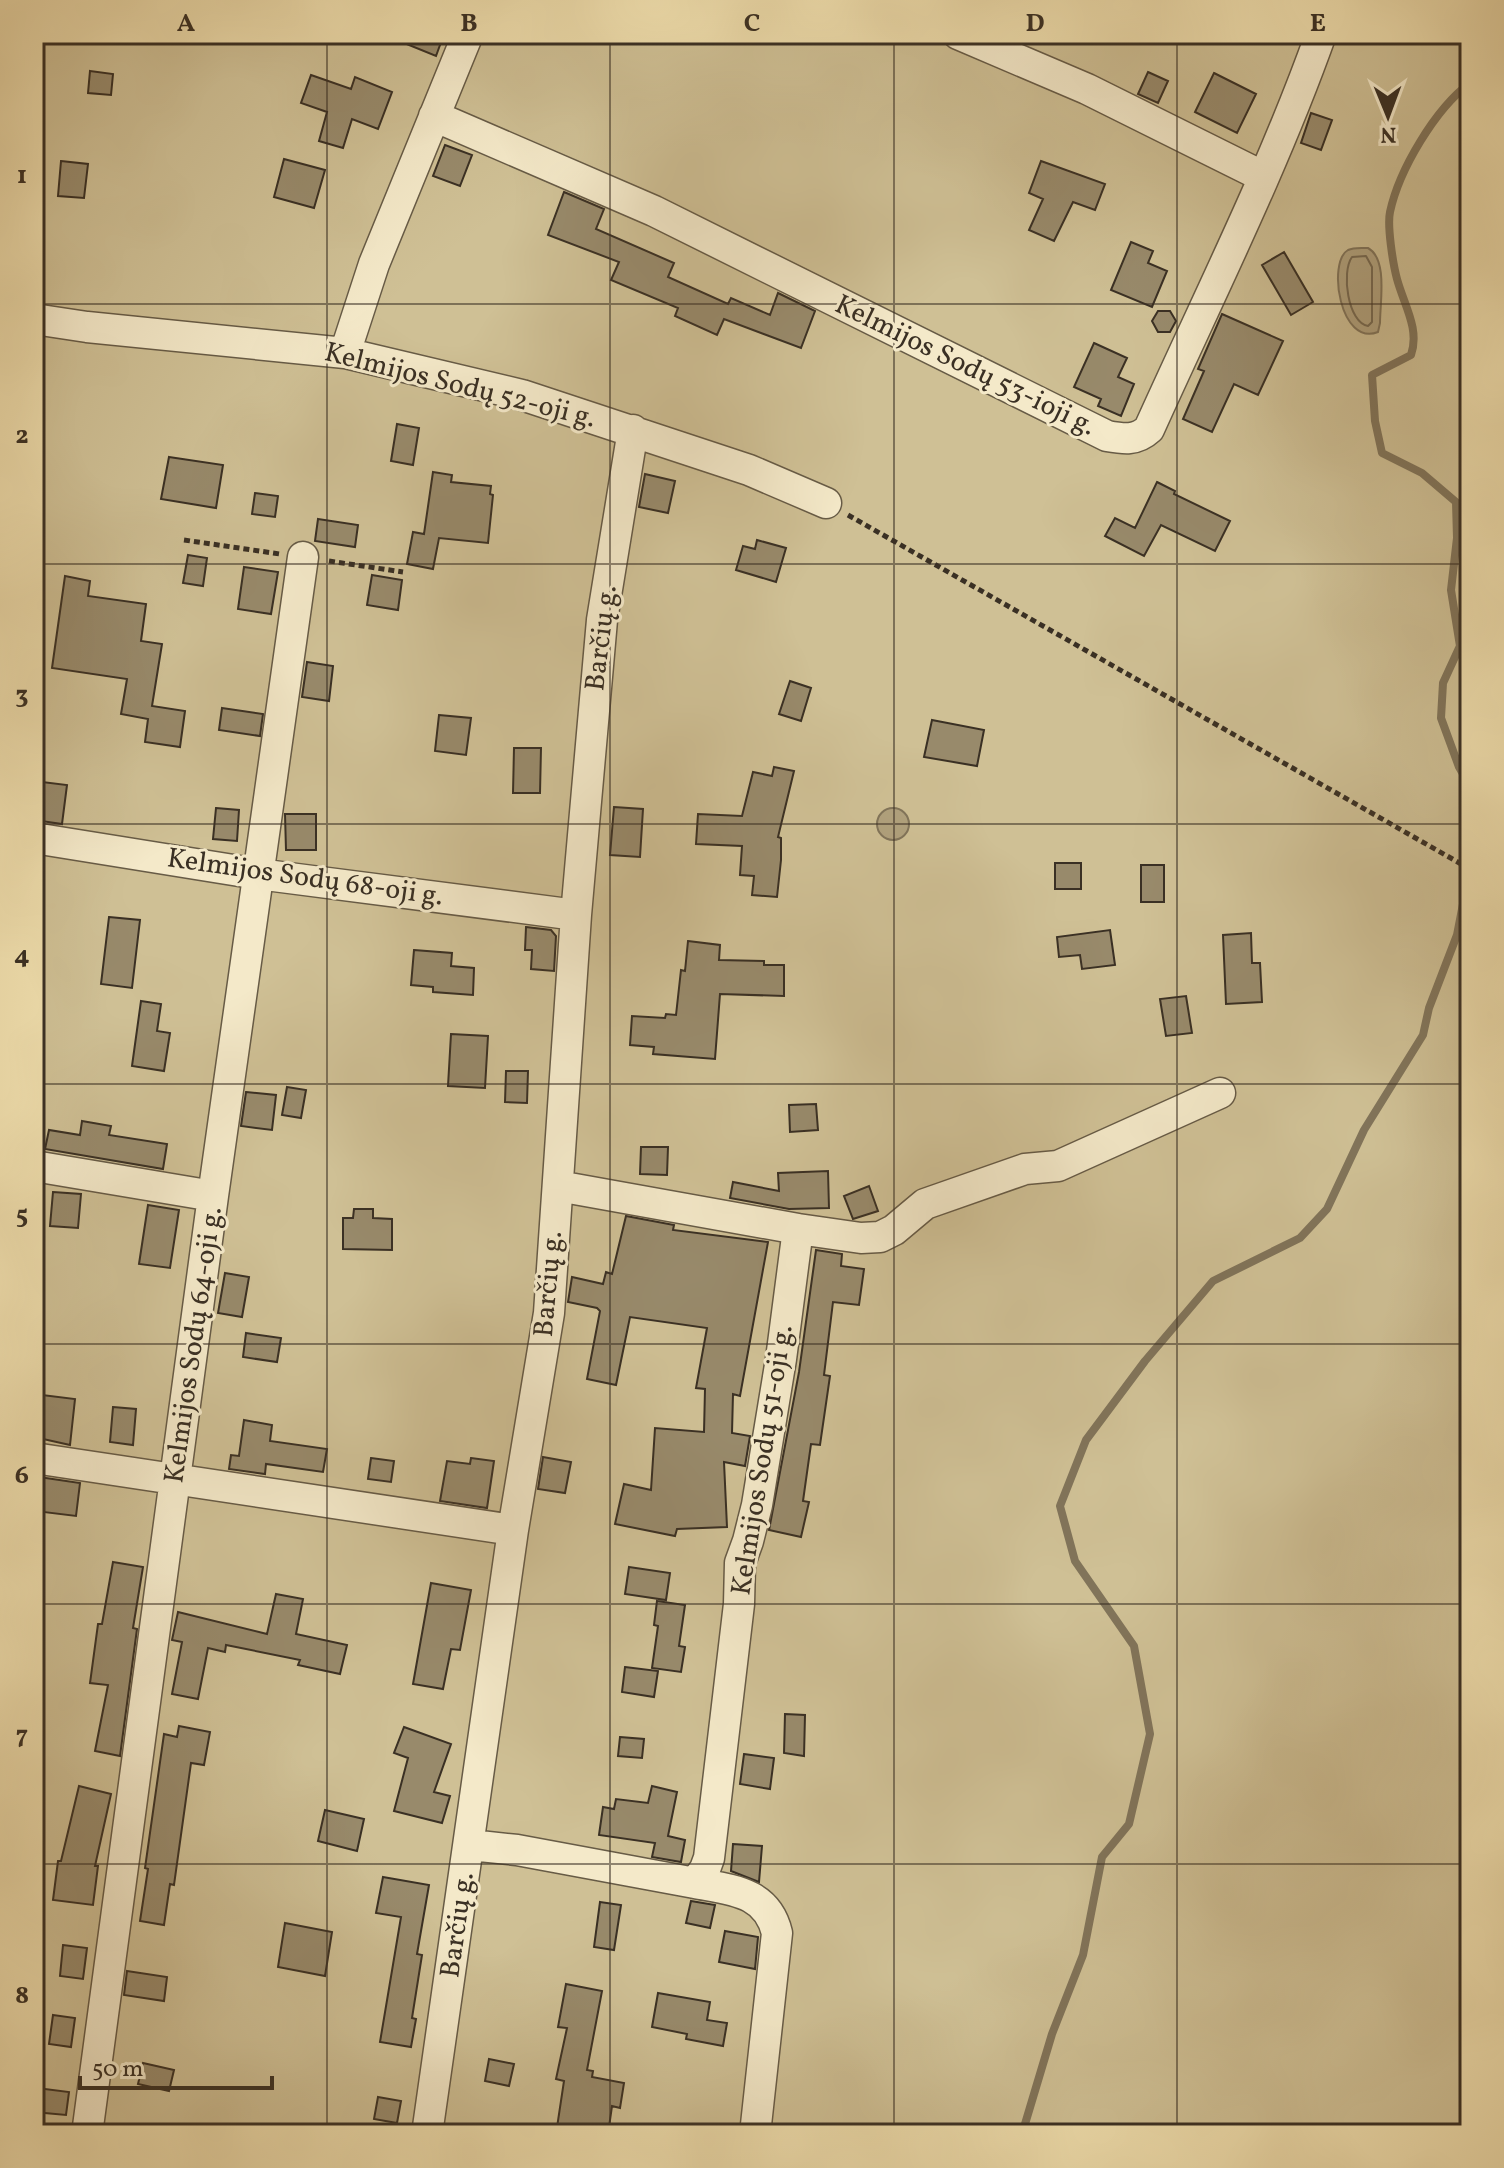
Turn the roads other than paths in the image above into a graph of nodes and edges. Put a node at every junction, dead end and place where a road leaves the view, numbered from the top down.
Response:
1 (468, 34) edge
2 (958, 34) edge
3 (1321, 34) edge
4 (434, 116) junction
5 (1264, 177) junction
6 (34, 319) edge
7 (345, 353) junction
8 (633, 430) junction
9 (826, 503) road end
10 (303, 557) dead end
11 (34, 838) edge
12 (258, 874) junction
13 (576, 915) junction
14 (1220, 1093) dead end
15 (34, 1166) edge
16 (558, 1186) junction
17 (213, 1196) junction
18 (798, 1229) junction
19 (34, 1458) edge
20 (176, 1478) junction
21 (513, 1530) junction
22 (470, 1845) junction
23 (695, 1883) junction
24 (87, 2134) edge
25 (427, 2134) edge
26 (755, 2134) edge

1 - 4 street
2 - 5 street
3 - 5 street, Kelmijos Sodų 53-ioji g.
4 - 5 street, Kelmijos Sodų 53-ioji g.
4 - 7 street
6 - 7 street, Kelmijos Sodų 52-oji g.
7 - 8 street, Kelmijos Sodų 52-oji g.
8 - 9 street, Kelmijos Sodų 52-oji g.
8 - 13 street, Barčių g.
10 - 12 street, Kelmijos Sodų 64-oji g.
11 - 12 street, Kelmijos Sodų 68-oji g.
12 - 13 street, Kelmijos Sodų 68-oji g.
12 - 17 street, Kelmijos Sodų 64-oji g.
13 - 16 street, Barčių g.
14 - 18 street
15 - 17 street
16 - 18 street
16 - 21 street, Barčių g.
17 - 20 street, Kelmijos Sodų 64-oji g.
18 - 23 street, Kelmijos Sodų 51-oji g.
19 - 20 street
20 - 21 street
20 - 24 street, Kelmijos Sodų 64-oji g.
21 - 22 street, Barčių g.
22 - 23 street
22 - 25 street, Barčių g.
23 - 26 street

